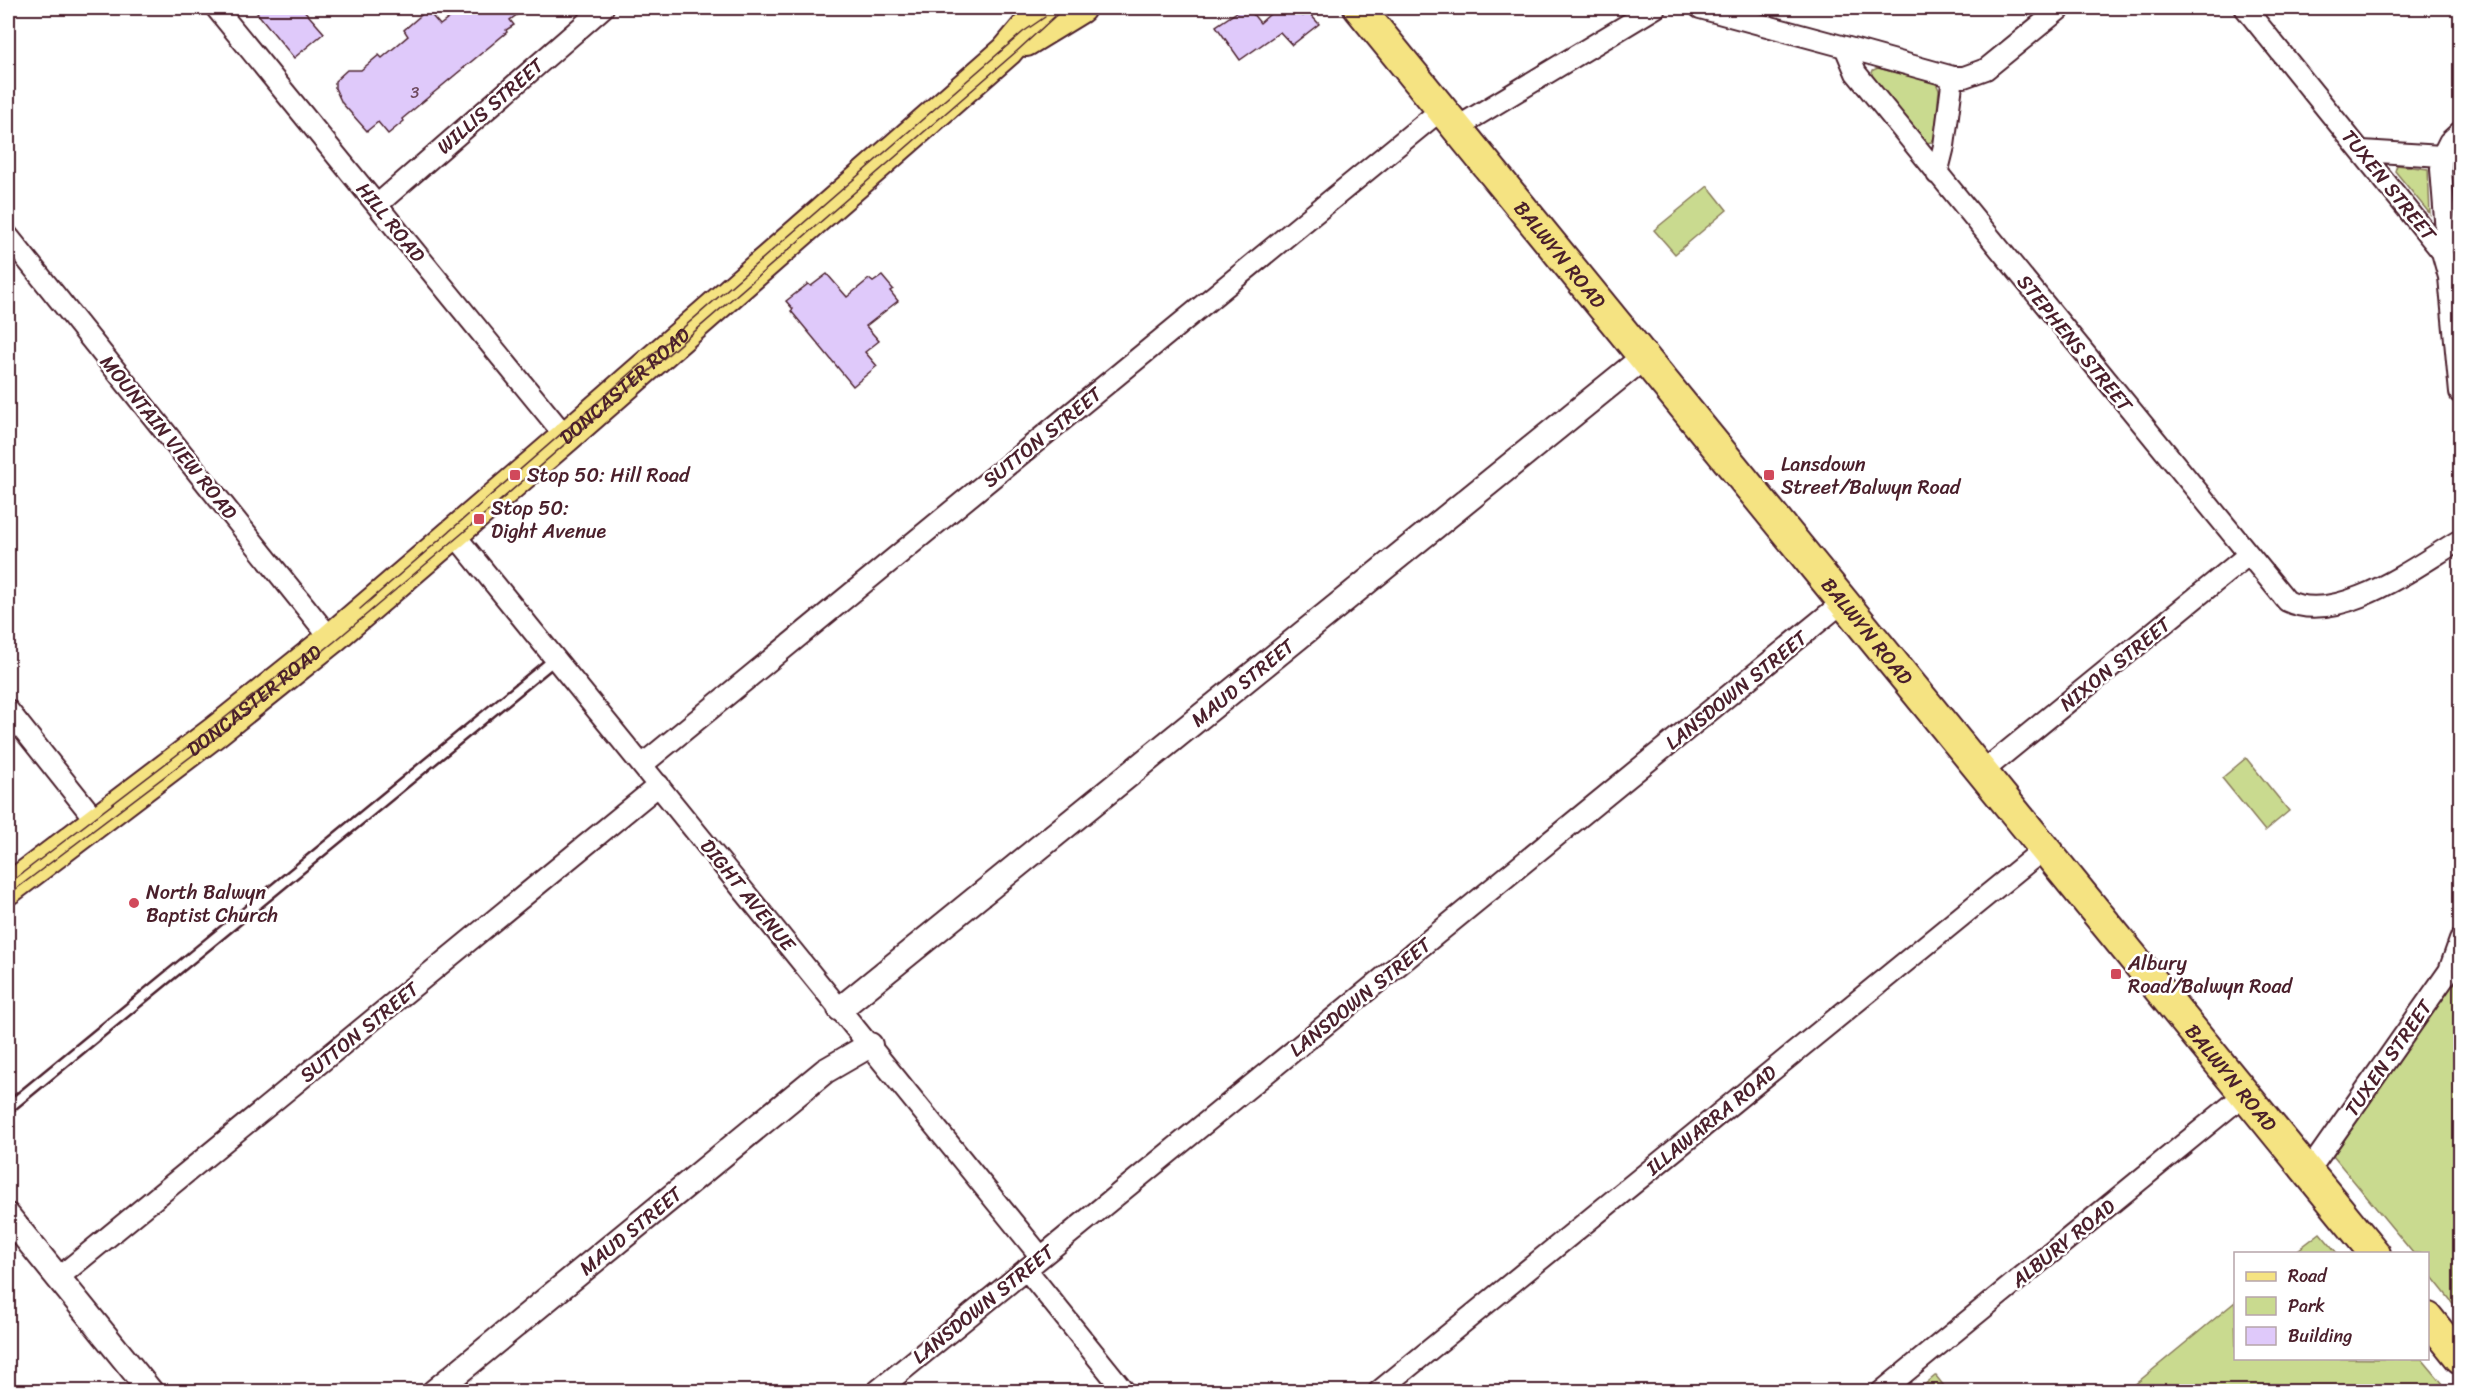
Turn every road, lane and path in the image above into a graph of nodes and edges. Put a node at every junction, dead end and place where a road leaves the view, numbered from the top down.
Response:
1 (216, 8) edge
2 (603, 8) edge
3 (1043, 8) edge
4 (1080, 8) edge
5 (1359, 8) edge
6 (1655, 8) edge
7 (1700, 8) edge
8 (2061, 8) edge
9 (2246, 8) edge
10 (1845, 47) junction
11 (1007, 51) junction
12 (1953, 77) junction
13 (1449, 118) junction
14 (2460, 132) edge
15 (2362, 151) junction
16 (2442, 156) junction
17 (1937, 174) junction
18 (377, 205) junction
19 (8, 236) edge
20 (2442, 252) junction
21 (1644, 357) junction
22 (2460, 393) edge
23 (566, 437) junction
24 (454, 534) junction
25 (2460, 540) edge
26 (2248, 555) junction
27 (1843, 603) junction
28 (331, 639) junction
29 (555, 659) junction
30 (8, 710) edge
31 (642, 765) junction
32 (1982, 772) junction
33 (659, 785) junction
34 (97, 822) junction
35 (2044, 848) junction
36 (8, 890) edge
37 (2460, 940) edge
38 (840, 1009) junction
39 (864, 1039) junction
40 (2245, 1094) junction
41 (8, 1108) edge
42 (2308, 1172) junction
43 (8, 1216) edge
44 (2373, 1252) edge
45 (1033, 1263) junction
46 (58, 1278) junction
47 (2429, 1320) edge
48 (2460, 1358) edge
49 (151, 1392) edge
50 (434, 1392) edge
51 (876, 1392) edge
52 (1125, 1392) edge
53 (1378, 1392) edge
54 (1881, 1392) edge

1 - 18 street, HILL ROAD
2 - 18 street, WILLIS STREET
3 - 11 main road, DONCASTER ROAD
4 - 11 main road, DONCASTER ROAD
5 - 13 main road, BALWYN ROAD
6 - 13 street
7 - 10 street
8 - 12 street
9 - 15 street, TUXEN STREET
10 - 12 street
10 - 17 street, STEPHENS STREET
11 - 23 main road, DONCASTER ROAD
12 - 17 street
13 - 21 main road, BALWYN ROAD
13 - 31 street, SUTTON STREET
14 - 16 street
15 - 16 street
15 - 20 street, TUXEN STREET
16 - 20 street
17 - 26 street, STEPHENS STREET
18 - 23 street, HILL ROAD
19 - 28 street, MOUNTAIN VIEW ROAD
20 - 22 street, TUXEN STREET
21 - 27 main road, BALWYN ROAD
21 - 38 street, MAUD STREET
23 - 24 main road, DONCASTER ROAD
24 - 28 main road, DONCASTER ROAD
24 - 29 street, DIGHT AVENUE
25 - 26 street, STEPHENS STREET
26 - 32 street, NIXON STREET
27 - 32 main road, BALWYN ROAD
27 - 45 street, LANSDOWN STREET
28 - 34 main road, DONCASTER ROAD
29 - 31 street, DIGHT AVENUE
29 - 41 lane
30 - 34 street
31 - 33 street, DIGHT AVENUE
32 - 35 main road, BALWYN ROAD
33 - 38 street, DIGHT AVENUE
33 - 46 street, SUTTON STREET
34 - 36 main road, DONCASTER ROAD
35 - 40 main road, BALWYN ROAD
35 - 53 street, ILLAWARRA ROAD
37 - 42 street, TUXEN STREET
38 - 39 street, DIGHT AVENUE
39 - 45 street, DIGHT AVENUE
39 - 50 street, MAUD STREET
40 - 42 main road, BALWYN ROAD
40 - 54 street, ALBURY ROAD
42 - 44 main road, BALWYN ROAD
43 - 46 street
45 - 51 street, LANSDOWN STREET
45 - 52 street, DIGHT AVENUE
46 - 49 street
47 - 48 main road

